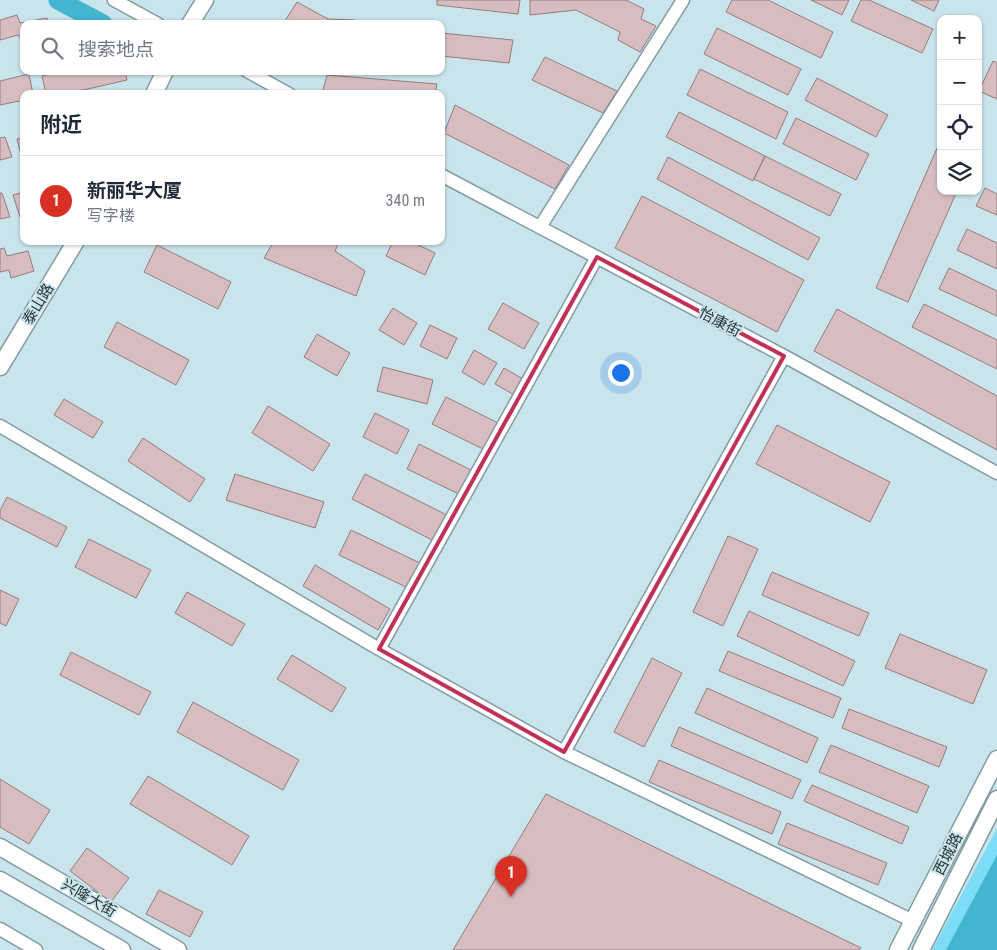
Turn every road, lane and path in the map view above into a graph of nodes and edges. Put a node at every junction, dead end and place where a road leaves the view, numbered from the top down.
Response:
1 (114, 0) edge
2 (205, 0) edge
3 (683, 0) edge
4 (151, 20) edge
5 (192, 20) edge
6 (164, 75) edge
7 (254, 75) edge
8 (156, 90) edge
9 (282, 90) edge
10 (445, 177) edge
11 (540, 227) junction
12 (74, 245) edge
13 (597, 257) junction
14 (784, 356) junction
15 (0, 367) edge
16 (0, 426) edge
17 (997, 473) edge
18 (379, 649) junction
19 (564, 752) junction
20 (997, 759) edge
21 (997, 799) edge
22 (0, 846) edge
23 (0, 880) edge
24 (913, 921) junction
25 (0, 929) edge
26 (30, 949) edge
27 (122, 950) edge
28 (178, 950) edge
29 (898, 950) edge
30 (921, 950) edge

1 - 4 street
2 - 5 main road
3 - 11 street
6 - 8 main road
7 - 9 street
10 - 11 street, 怡康街
11 - 13 street, 怡康街
12 - 15 main road, 泰山路
13 - 14 street, 怡康街
13 - 18 street
14 - 17 street, 怡康街
14 - 19 street
16 - 18 street
18 - 19 street
19 - 24 street
20 - 24 main road, 西城路
21 - 30 main road, 西城路
22 - 28 main road, 兴隆大街
23 - 27 main road, 兴隆大街
24 - 29 main road, 西城路
25 - 26 street

